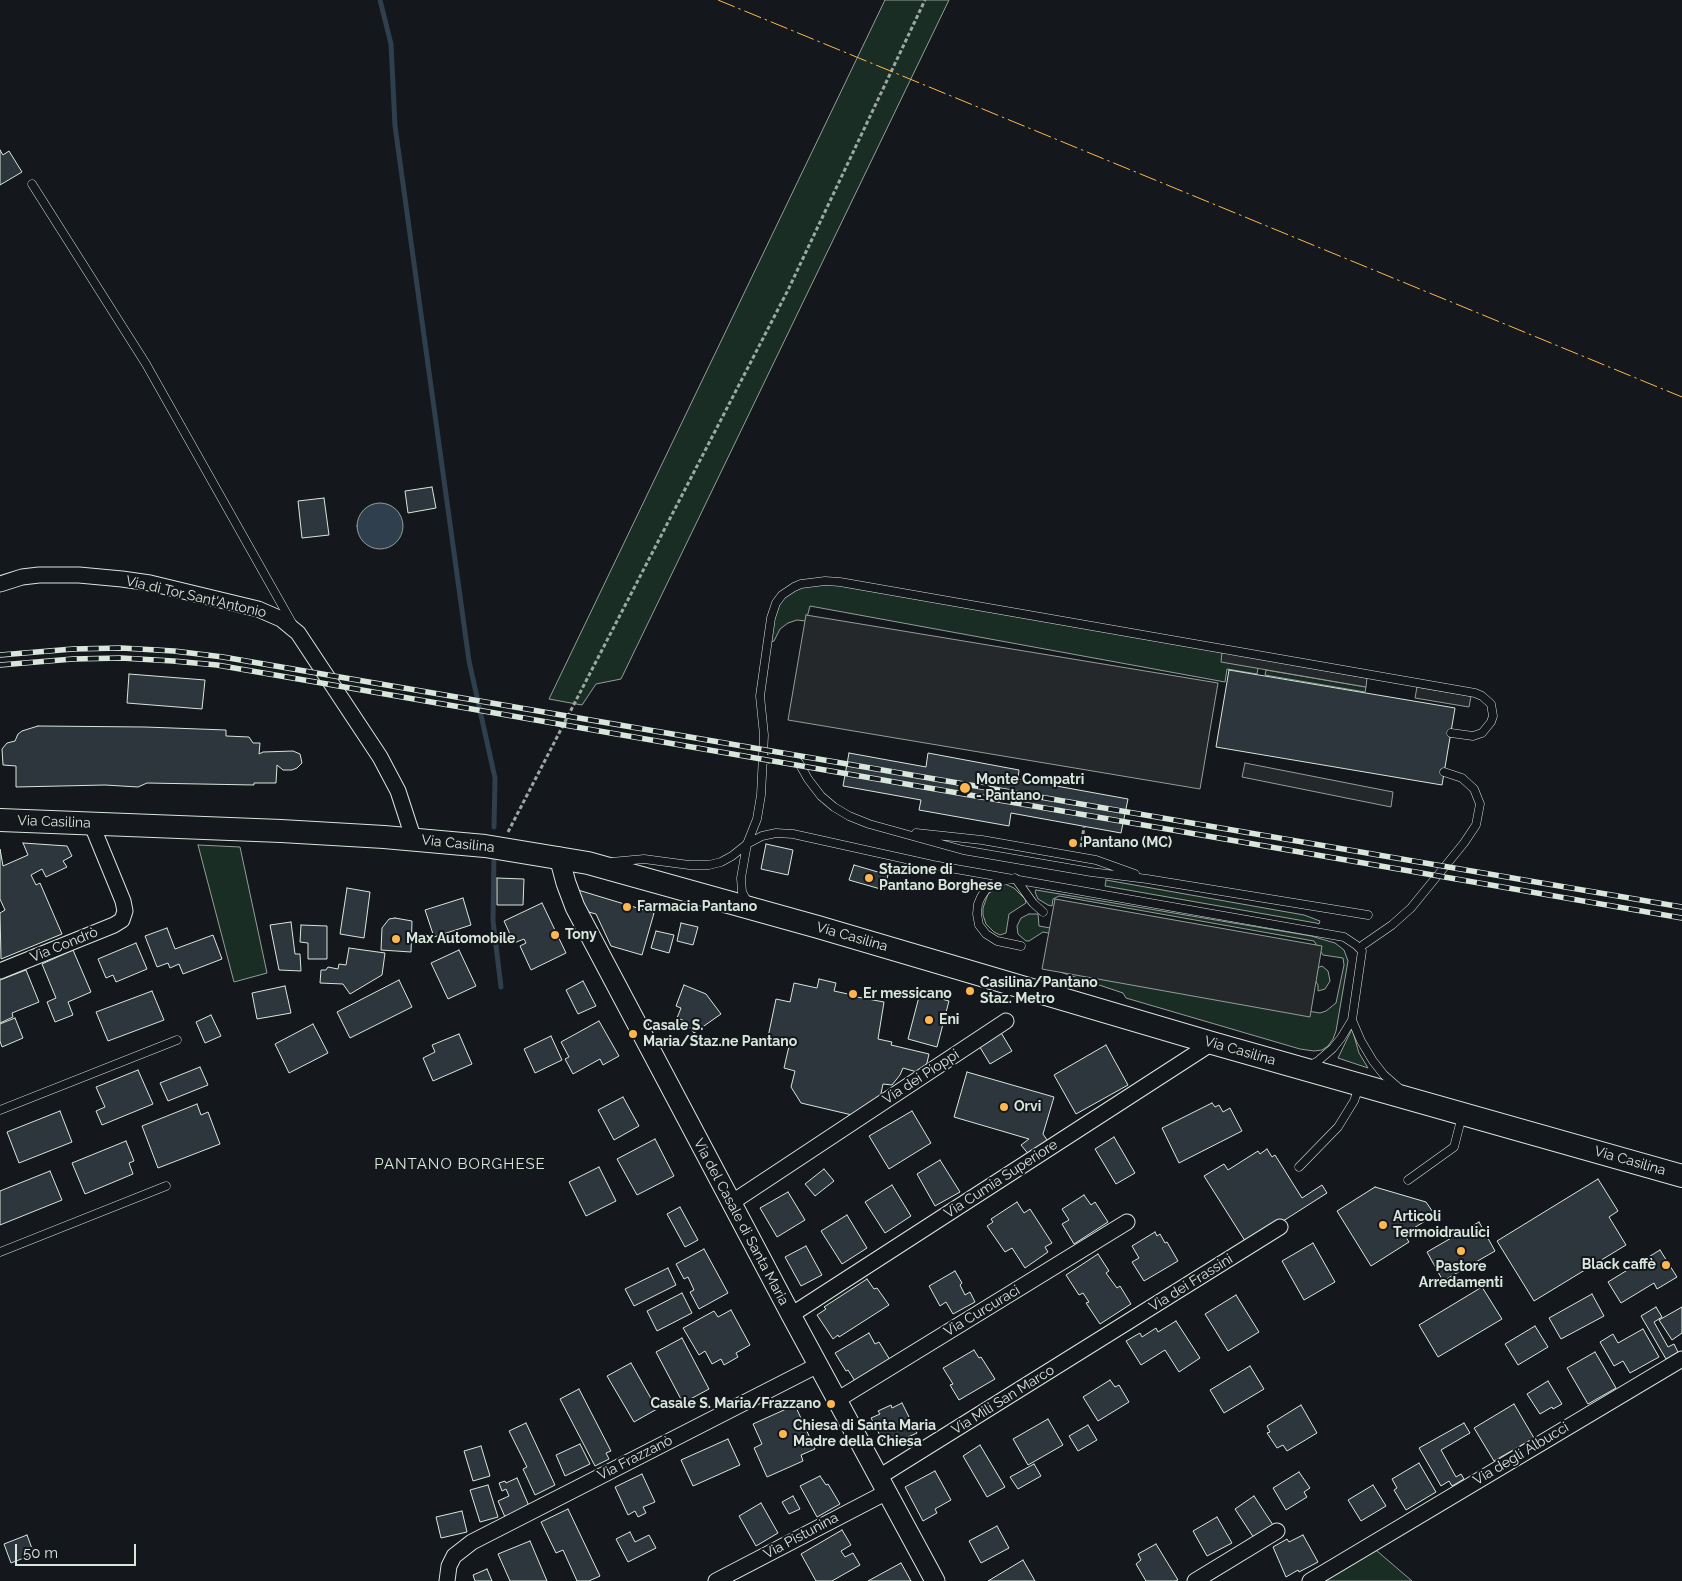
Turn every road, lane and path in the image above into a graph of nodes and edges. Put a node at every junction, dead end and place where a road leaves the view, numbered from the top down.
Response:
1 (926, 0) edge
2 (32, 184) dead end
3 (0, 584) edge
4 (298, 633) junction
5 (1451, 733) dead end
6 (764, 761) junction
7 (1444, 772) dead end
8 (0, 820) edge
9 (92, 823) junction
10 (1084, 827) dead end
11 (897, 831) junction
12 (414, 840) junction
13 (747, 844) junction
14 (1081, 847) dead end
15 (500, 848) junction
16 (559, 857) junction
17 (597, 865) junction
18 (1015, 878) junction
19 (1146, 879) junction
20 (753, 908) junction
21 (1043, 912) dead end
22 (1368, 915) dead end
23 (1363, 945) dead end
24 (1020, 946) dead end
25 (0, 971) edge
26 (1352, 1020) junction
27 (1006, 1021) dead end
28 (177, 1040) dead end
29 (1212, 1043) junction
30 (1302, 1069) junction
31 (1359, 1085) junction
32 (1414, 1101) junction
33 (0, 1110) edge
34 (1462, 1114) junction
35 (1299, 1167) dead end
36 (1682, 1176) edge
37 (1408, 1180) dead end
38 (166, 1186) dead end
39 (731, 1203) junction
40 (1127, 1222) dead end
41 (1280, 1228) dead end
42 (0, 1252) edge
43 (791, 1315) junction
44 (1101, 1340) joint
45 (1682, 1359) edge
46 (818, 1365) junction
47 (837, 1400) junction
48 (883, 1485) junction
49 (1277, 1531) dead end
50 (447, 1581) edge
51 (716, 1581) edge
52 (935, 1581) edge
53 (1196, 1581) edge
54 (1310, 1581) edge

1 - 15 path
2 - 4 lane
3 - 4 street, Via di Tor Sant'Antonio
4 - 12 street, Via di Tor Sant'Antonio
5 - 6 lane
6 - 11 lane
6 - 13 lane
7 - 23 lane
8 - 9 main road, Via Casilina
9 - 12 main road, Via Casilina
9 - 25 street, Via Condrò
10 - 14 path
11 - 19 lane
11 - 19 lane
12 - 15 main road, Via Casilina
13 - 17 lane
13 - 18 lane
13 - 20 lane
15 - 16 main road, Via Casilina
16 - 17 main road, Via Casilina
16 - 39 street, Via del Casale di Santa Maria
17 - 20 main road, Via Casilina
18 - 21 lane
18 - 24 lane
18 - 26 lane
19 - 22 lane
20 - 29 main road, Via Casilina
26 - 30 lane
26 - 32 lane
27 - 39 street, Via dei Pioppi
28 - 33 lane
29 - 30 main road, Via Casilina
29 - 43 street, Via Cumia Superiore
30 - 31 main road, Via Casilina
31 - 32 main road, Via Casilina
31 - 35 lane
32 - 34 main road, Via Casilina
34 - 36 main road, Via Casilina
34 - 37 lane
38 - 42 lane
39 - 43 street, Via del Casale di Santa Maria
40 - 47 street, Via Curcuraci
41 - 44 street, Via dei Frassini
43 - 46 street, Via del Casale di Santa Maria
44 - 48 street, Via Mili San Marco
45 - 54 street, Via degli Albucci
46 - 47 street, Via del Casale di Santa Maria
46 - 50 street, Via Frazzanò
47 - 48 street, Via del Casale di Santa Maria
48 - 51 street, Via Pistunina
48 - 52 street, Via del Casale di Santa Maria
49 - 53 street

